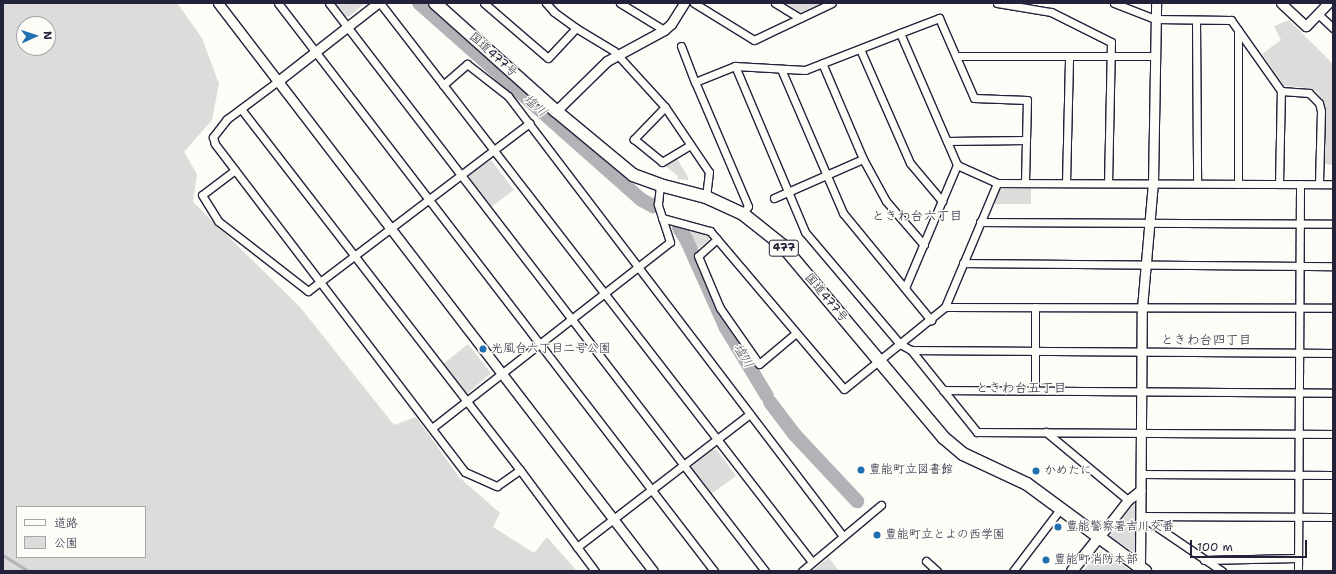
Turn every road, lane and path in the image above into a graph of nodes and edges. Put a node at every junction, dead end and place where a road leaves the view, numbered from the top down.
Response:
1 (218, 3) edge
2 (278, 3) edge
3 (329, 3) edge
4 (379, 3) edge
5 (435, 3) edge
6 (484, 3) edge
7 (546, 3) edge
8 (620, 3) edge
9 (684, 3) edge
10 (694, 3) edge
11 (775, 3) edge
12 (832, 3) edge
13 (997, 3) edge
14 (1114, 3) edge
15 (1156, 3) edge
16 (1280, 3) edge
17 (1328, 3) edge
18 (1318, 14) junction
19 (800, 18) junction
20 (1155, 19) junction
21 (1196, 20) junction
22 (347, 27) junction
23 (576, 28) junction
24 (1333, 28) edge
25 (664, 30) junction
26 (1238, 30) junction
27 (900, 33) junction
28 (681, 46) dead end
29 (860, 49) junction
30 (315, 52) junction
31 (618, 55) junction
32 (956, 56) junction
33 (1069, 56) junction
34 (1110, 56) junction
35 (1154, 56) junction
36 (822, 63) junction
37 (735, 66) junction
38 (781, 69) junction
39 (278, 81) junction
40 (696, 82) junction
41 (443, 85) junction
42 (1281, 91) junction
43 (665, 107) junction
44 (241, 109) junction
45 (556, 111) junction
46 (529, 123) junction
47 (1026, 140) junction
48 (947, 141) junction
49 (690, 145) junction
50 (493, 150) junction
51 (863, 159) junction
52 (957, 165) junction
53 (235, 170) junction
54 (461, 175) junction
55 (827, 176) junction
56 (997, 183) junction
57 (1025, 183) junction
58 (1066, 183) junction
59 (1108, 183) junction
60 (1153, 183) junction
61 (1197, 183) junction
62 (1238, 184) junction
63 (1279, 184) junction
64 (1300, 184) junction
65 (1319, 184) junction
66 (1333, 184) edge
67 (660, 185) junction
68 (788, 192) junction
69 (706, 197) junction
70 (774, 198) dead end
71 (428, 199) junction
72 (942, 201) junction
73 (743, 214) junction
74 (662, 218) junction
75 (980, 222) junction
76 (1150, 223) junction
77 (1300, 224) junction
78 (1333, 224) edge
79 (391, 228) junction
80 (717, 240) junction
81 (924, 245) junction
82 (354, 256) junction
83 (963, 263) junction
84 (1146, 265) junction
85 (1299, 266) junction
86 (1333, 266) edge
87 (638, 267) junction
88 (320, 282) junction
89 (905, 288) junction
90 (604, 293) junction
91 (945, 307) junction
92 (1035, 307) junction
93 (1142, 308) junction
94 (1299, 308) junction
95 (1333, 308) edge
96 (571, 319) junction
97 (931, 320) junction
98 (796, 333) junction
99 (539, 344) junction
100 (900, 344) junction
101 (911, 350) junction
102 (1035, 351) junction
103 (1142, 352) junction
104 (1299, 353) junction
105 (1333, 353) edge
106 (879, 361) junction
107 (502, 373) junction
108 (943, 390) junction
109 (1035, 390) junction
110 (1141, 391) junction
111 (1299, 392) junction
112 (1333, 393) edge
113 (466, 401) junction
114 (750, 414) junction
115 (432, 428) junction
116 (1046, 432) junction
117 (1141, 433) junction
118 (1299, 434) junction
119 (1333, 434) edge
120 (718, 439) junction
121 (684, 465) junction
122 (520, 470) junction
123 (1141, 474) junction
124 (1299, 474) junction
125 (1333, 475) edge
126 (651, 490) junction
127 (1140, 490) junction
128 (1128, 500) junction
129 (881, 505) dead end
130 (1061, 508) junction
131 (1140, 516) junction
132 (1299, 517) junction
133 (1333, 517) edge
134 (614, 519) junction
135 (843, 536) junction
136 (1100, 536) junction
137 (577, 547) junction
138 (1298, 558) junction
139 (1204, 560) junction
140 (926, 561) dead end
141 (812, 562) junction
142 (1142, 569) edge
143 (595, 571) edge
144 (654, 571) edge
145 (714, 571) edge
146 (764, 571) edge
147 (802, 571) edge
148 (937, 571) edge
149 (1013, 571) edge
150 (1072, 571) edge
151 (1222, 571) edge
152 (1298, 571) edge

1 - 39 street
2 - 30 street
3 - 22 street
4 - 22 street
4 - 41 street
5 - 45 highway, 国道477号 / 477
6 - 23 street
7 - 23 street
8 - 25 street
9 - 25 street
10 - 19 street
11 - 19 street
12 - 19 street
13 - 34 street
14 - 20 street
15 - 20 street
16 - 18 street
17 - 18 street
18 - 24 street
20 - 21 street
20 - 35 street
21 - 26 street
21 - 61 street
22 - 30 street
22 - 54 street
23 - 31 street
25 - 31 street
26 - 42 street
26 - 62 street
27 - 29 street
27 - 32 street
27 - 48 street
28 - 40 street
29 - 36 street
29 - 72 street
30 - 39 street
30 - 71 street
31 - 43 street
31 - 45 street
32 - 33 street
32 - 47 street
33 - 34 street
33 - 58 street
34 - 35 street
34 - 59 street
35 - 60 street
36 - 38 street
36 - 51 street
37 - 38 street
37 - 40 street
37 - 68 street
38 - 55 street
39 - 44 street
39 - 79 street
40 - 73 street
41 - 46 street
41 - 50 street
42 - 63 street
42 - 65 street
43 - 49 street
43 - 49 street
44 - 53 street
44 - 82 street
45 - 67 highway, 国道477号 / 477
46 - 50 street
46 - 87 street
47 - 48 street
47 - 57 street
48 - 52 street
49 - 69 street
50 - 54 street
50 - 90 street
51 - 55 street
51 - 81 street
52 - 56 street
52 - 72 street
53 - 88 street
53 - 88 street
54 - 71 street
54 - 96 street
55 - 68 street
55 - 89 street
56 - 57 street
56 - 75 street
57 - 58 street
58 - 59 street
59 - 60 street
60 - 61 street
60 - 76 street
61 - 62 street
62 - 63 street
63 - 64 street
64 - 65 street
64 - 77 street
65 - 66 street
67 - 69 highway, 国道477号 / 477
67 - 74 street
68 - 70 street
68 - 100 street
69 - 73 highway, 国道477号 / 477
71 - 79 street
71 - 99 street
72 - 81 street
73 - 106 highway, 国道477号 / 477
74 - 80 street
74 - 87 street
75 - 76 street
75 - 83 street
76 - 77 street
76 - 84 street
77 - 78 street
77 - 85 street
79 - 82 street
79 - 107 street
80 - 98 street
80 - 98 street
81 - 89 street
82 - 88 street
82 - 113 street
83 - 84 street
83 - 91 street
84 - 85 street
84 - 93 street
85 - 86 street
85 - 94 street
87 - 90 street
87 - 114 street
88 - 115 street
89 - 97 street
90 - 96 street
90 - 120 street
91 - 92 street
91 - 97 street
92 - 93 street
92 - 102 street
93 - 94 street
93 - 103 street
94 - 95 street
94 - 104 street
96 - 99 street
96 - 121 street
97 - 100 street
98 - 106 street
99 - 107 street
99 - 126 street
100 - 101 street
100 - 106 street
101 - 102 street
101 - 108 street
102 - 103 street
102 - 109 street
103 - 104 street
103 - 110 street
104 - 105 street
104 - 111 street
106 - 130 highway, 国道477号 / 477
107 - 113 street
107 - 134 street
108 - 109 street
108 - 116 street
109 - 110 street
110 - 111 street
110 - 117 street
111 - 112 street
111 - 118 street
113 - 115 street
113 - 122 street
114 - 120 street
114 - 135 street
115 - 122 street
116 - 117 street
116 - 128 street
117 - 118 street
117 - 123 street
118 - 119 street
118 - 124 street
120 - 121 street
120 - 141 street
121 - 126 street
121 - 146 street
122 - 137 street
123 - 124 street
123 - 127 street
124 - 125 street
124 - 132 street
126 - 134 street
126 - 145 street
127 - 128 street
127 - 131 street
128 - 136 street
129 - 135 street
130 - 136 highway, 国道477号 / 477
130 - 149 street
131 - 132 street
131 - 139 street
131 - 142 street
132 - 133 street
132 - 138 street
134 - 137 street
134 - 144 street
135 - 141 street
136 - 142 highway, 国道477号 / 477
136 - 150 main road
137 - 143 street
138 - 139 street
138 - 152 street
139 - 151 street
140 - 148 street
141 - 147 street

